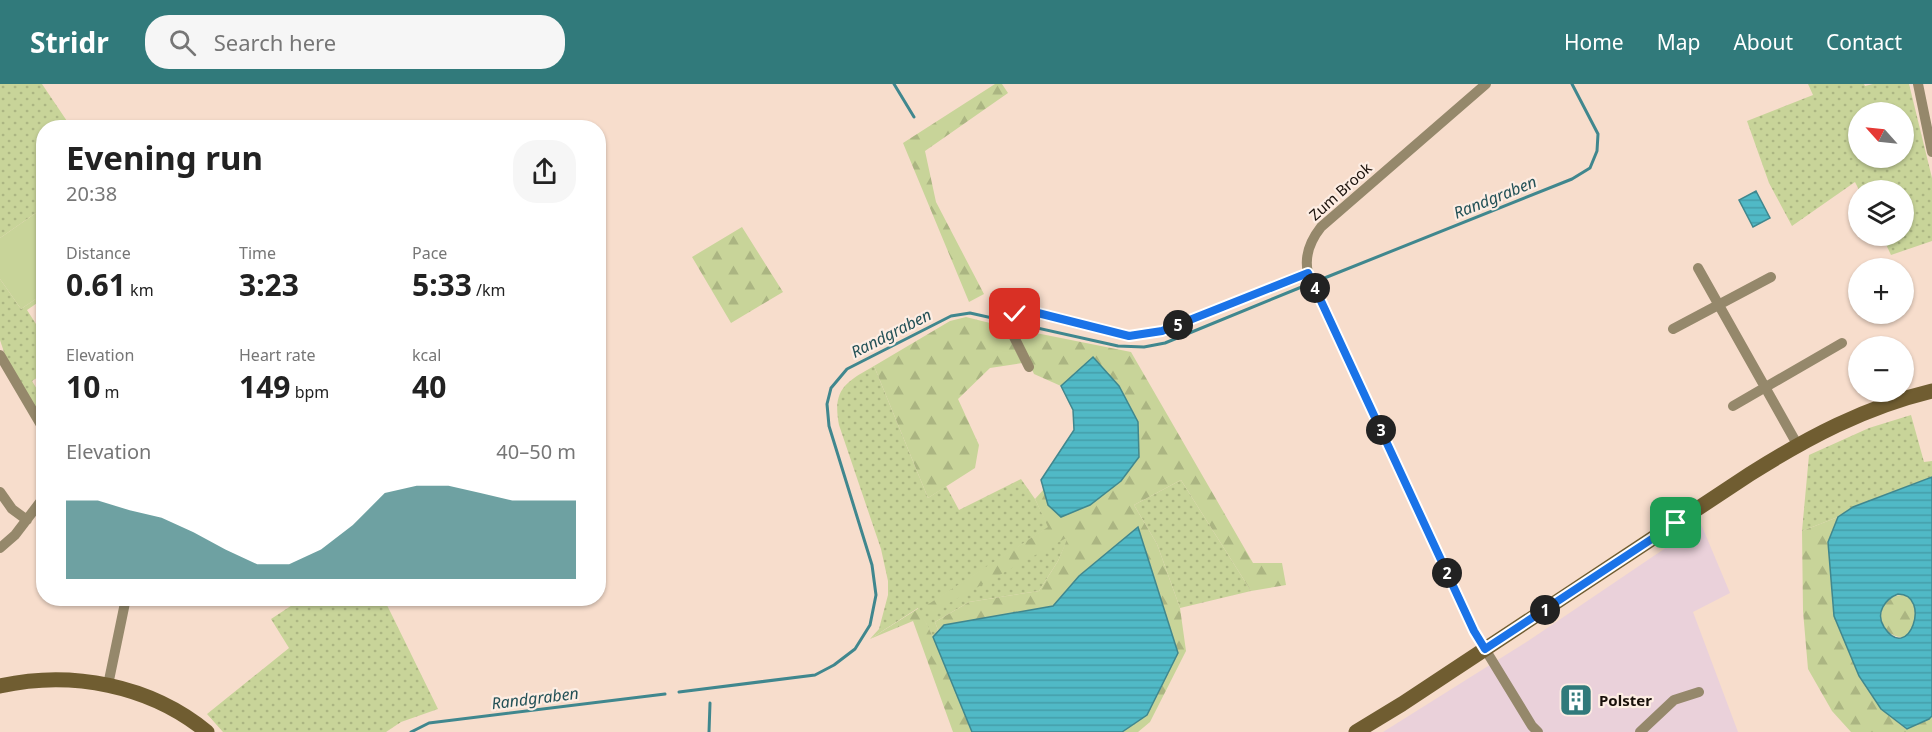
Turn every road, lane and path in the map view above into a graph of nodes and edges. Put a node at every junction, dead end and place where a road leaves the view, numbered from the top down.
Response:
1 (1486, 84) edge
2 (1918, 84) edge
3 (1932, 152) edge
4 (1698, 268) dead end
5 (1308, 273) junction
6 (1771, 277) dead end
7 (1718, 304) junction
8 (1673, 329) dead end
9 (1842, 343) dead end
10 (0, 355) edge
11 (1029, 368) dead end
12 (1766, 387) junction
13 (1932, 391) edge
14 (1733, 406) dead end
15 (36, 416) edge
16 (1797, 444) junction
17 (0, 492) edge
18 (36, 508) edge
19 (27, 520) junction
20 (0, 548) edge
21 (124, 606) edge
22 (1485, 649) junction
23 (108, 685) junction
24 (0, 686) edge
25 (1699, 692) dead end
26 (207, 732) edge
27 (1356, 732) edge
28 (1538, 732) edge
29 (1640, 732) edge

1 - 5 street, Zum Brook
2 - 3 street
4 - 7 street
5 - 11 street
5 - 22 street, Zum Brook
6 - 7 street
7 - 8 street
7 - 12 street
9 - 12 street
10 - 15 street
12 - 14 street
12 - 16 street
13 - 16 main road
16 - 22 main road
17 - 19 street
18 - 19 street
19 - 20 street
21 - 23 street
22 - 27 main road
22 - 28 street, Zum Brook
23 - 24 main road
23 - 26 main road
25 - 29 street

